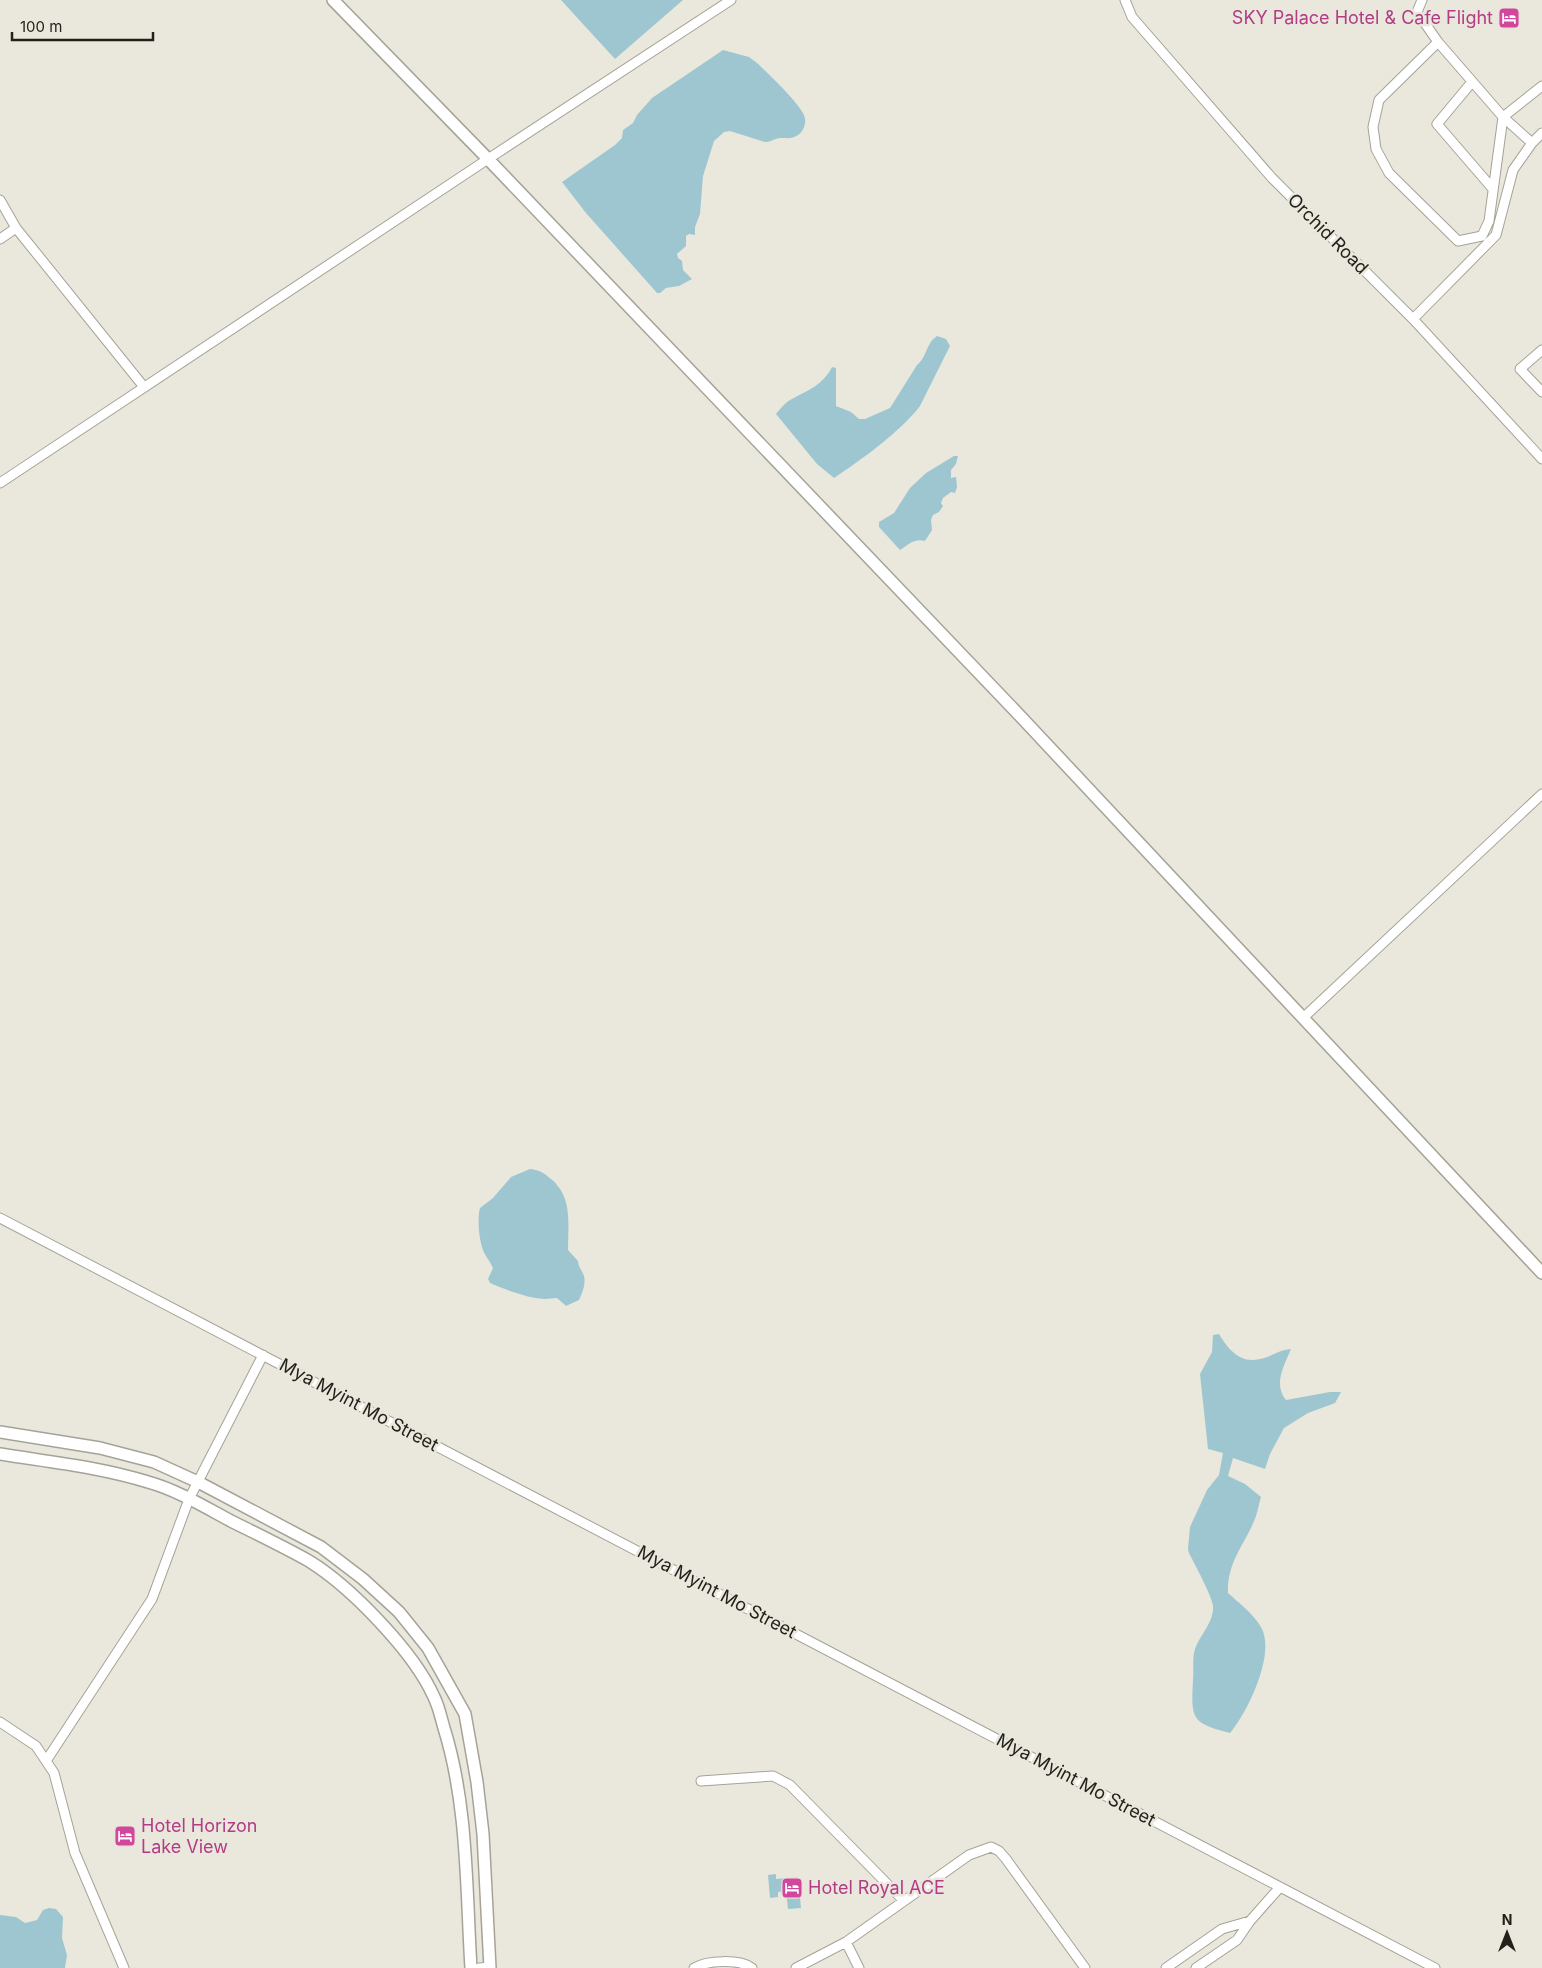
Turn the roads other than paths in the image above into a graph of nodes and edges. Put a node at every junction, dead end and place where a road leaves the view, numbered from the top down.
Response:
1 (334, 0) edge
2 (731, 0) edge
3 (1125, 0) edge
4 (1422, 0) edge
5 (1438, 42) junction
6 (1472, 82) junction
7 (1542, 86) edge
8 (1503, 117) junction
9 (1542, 133) edge
10 (1532, 143) junction
11 (488, 159) junction
12 (1493, 190) junction
13 (0, 200) edge
14 (16, 228) junction
15 (0, 239) edge
16 (1413, 319) junction
17 (1542, 350) edge
18 (144, 387) junction
19 (1542, 392) edge
20 (1542, 459) edge
21 (0, 483) edge
22 (1542, 794) edge
23 (1304, 1018) junction
24 (0, 1218) edge
25 (1542, 1273) edge
26 (263, 1354) junction
27 (0, 1432) edge
28 (0, 1454) edge
29 (198, 1482) junction
30 (189, 1499) junction
31 (0, 1722) edge
32 (46, 1761) junction
33 (701, 1781) dead end
34 (1280, 1887) junction
35 (904, 1901) junction
36 (1250, 1921) junction
37 (846, 1942) junction
38 (124, 1968) edge
39 (471, 1968) edge
40 (486, 1968) edge
41 (694, 1968) edge
42 (752, 1968) edge
43 (796, 1968) edge
44 (859, 1968) edge
45 (1085, 1968) edge
46 (1166, 1968) edge
47 (1196, 1968) edge
48 (1434, 1968) edge

1 - 11 main road
2 - 11 street
3 - 16 street, Orchid Road
4 - 5 street
5 - 6 street
5 - 12 street
6 - 8 street
6 - 12 street
7 - 8 street
8 - 10 street
8 - 12 street
9 - 10 street
10 - 16 street
11 - 18 street
11 - 23 main road
13 - 14 street
14 - 15 street
14 - 18 street
16 - 20 street, Orchid Road
17 - 19 street
18 - 21 street
22 - 23 street
23 - 25 main road
24 - 26 street, Mya Myint Mo Street
26 - 29 street
26 - 34 street, Mya Myint Mo Street
27 - 29 main road
28 - 30 main road
29 - 30 street
29 - 40 main road
30 - 32 street
30 - 39 main road
31 - 32 street
32 - 38 street
33 - 35 street
34 - 36 street
34 - 48 street, Mya Myint Mo Street
35 - 37 street
35 - 45 street
36 - 46 street
36 - 47 street
37 - 43 street
37 - 44 street
41 - 42 street

